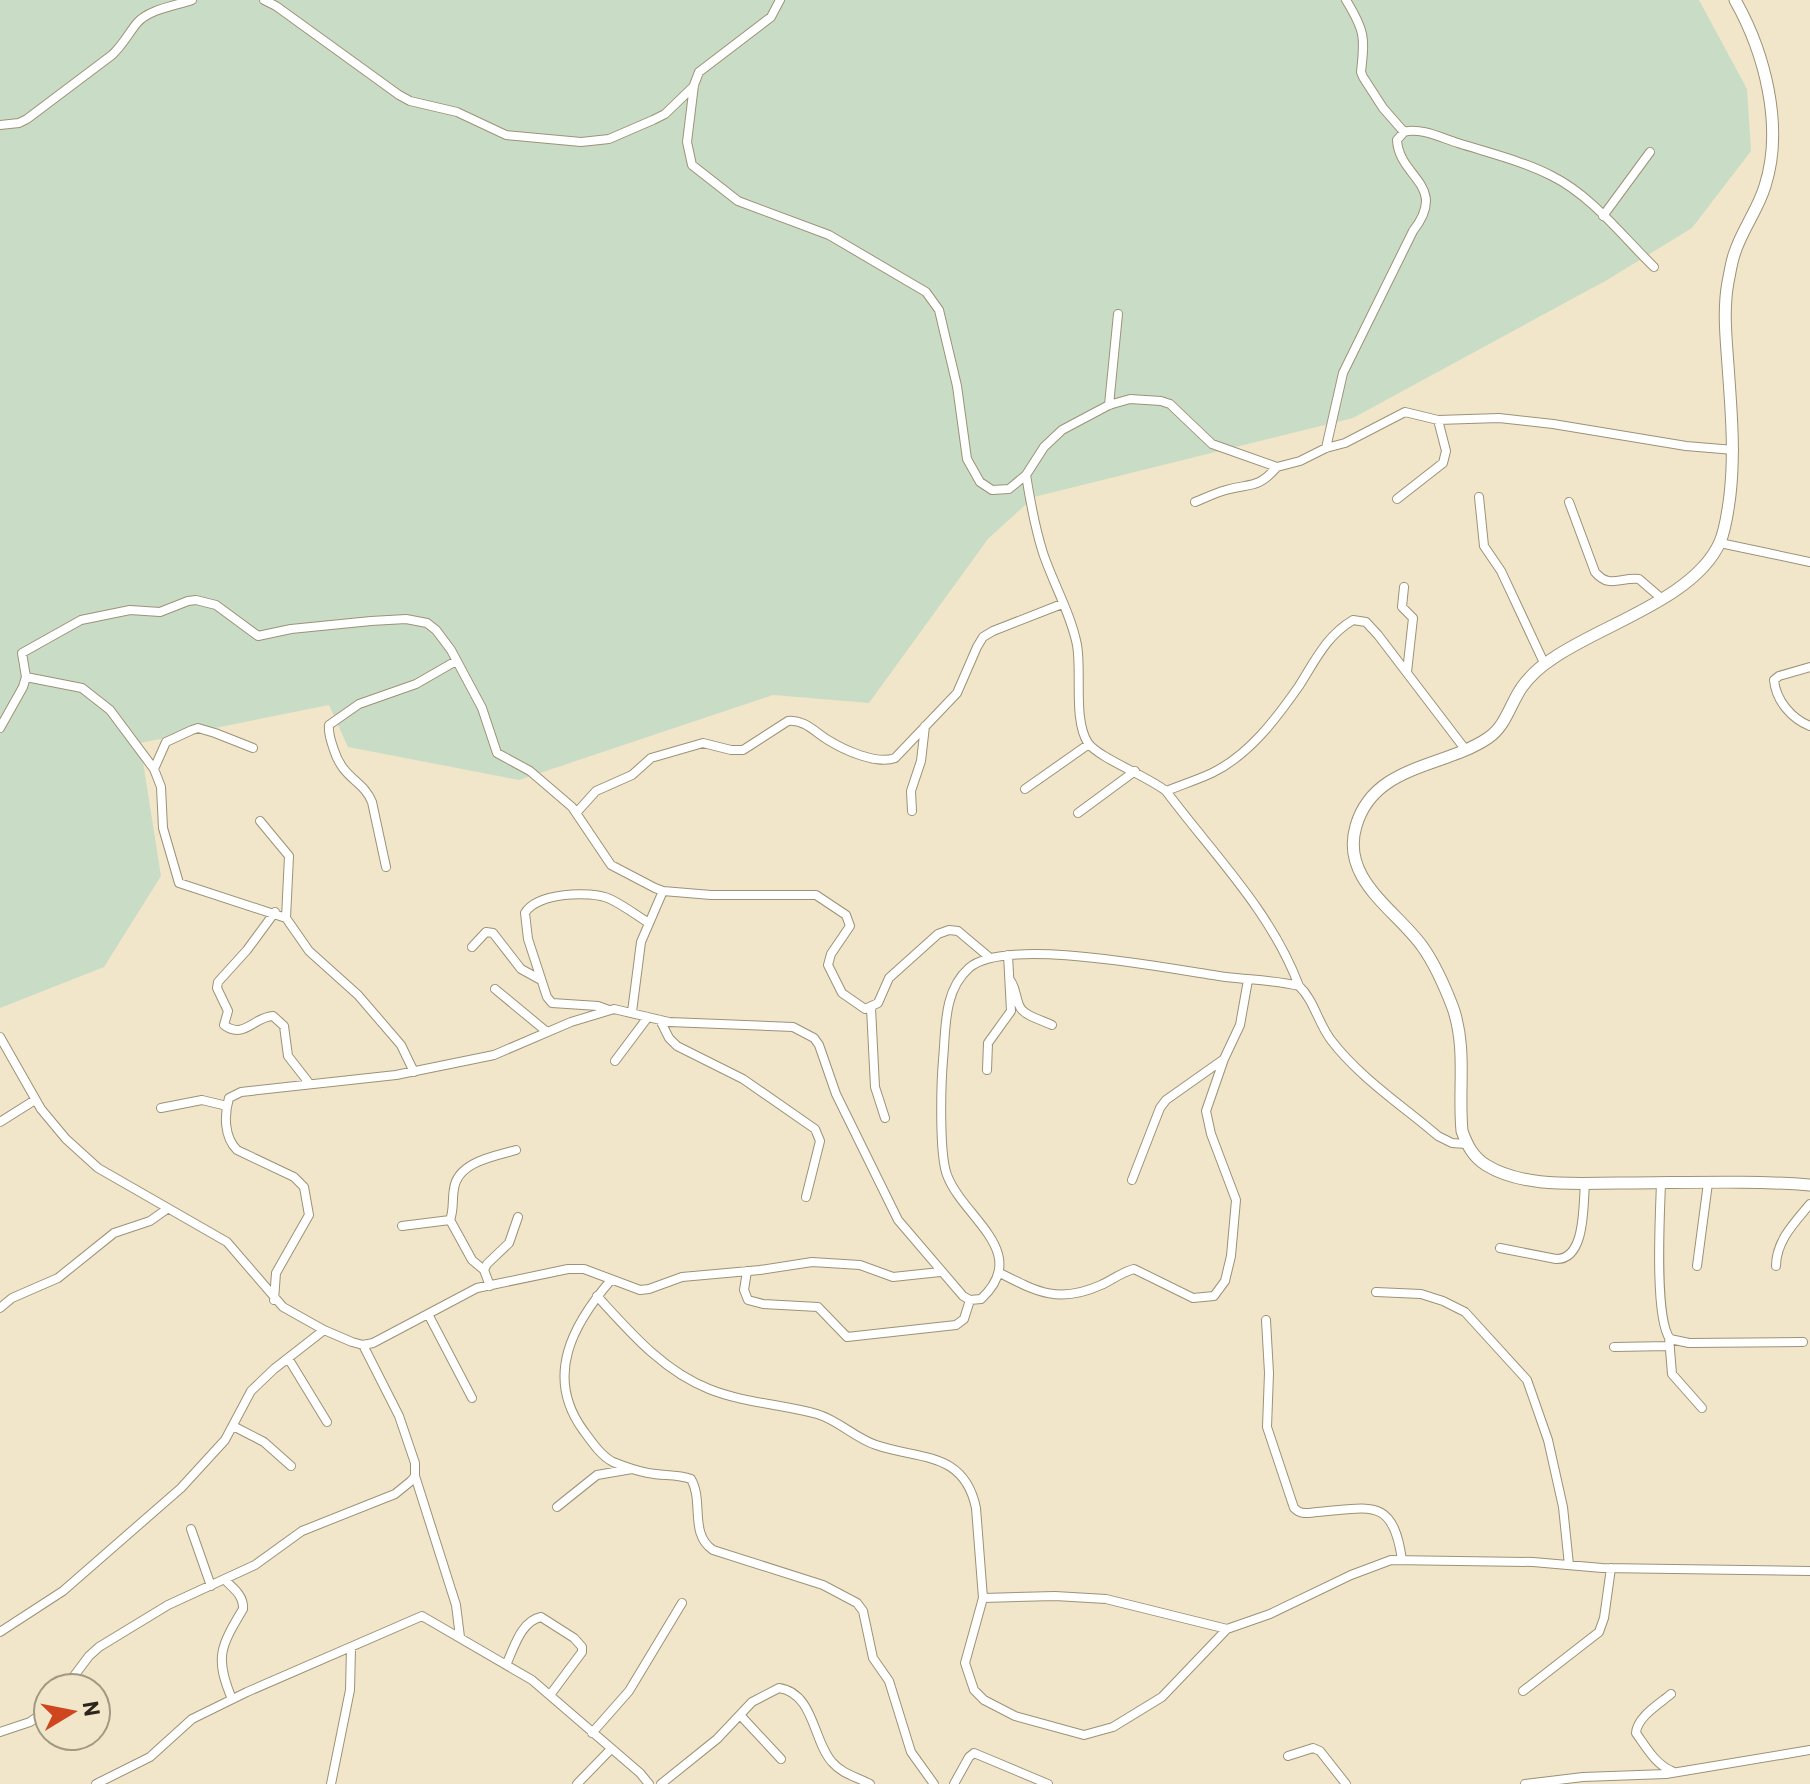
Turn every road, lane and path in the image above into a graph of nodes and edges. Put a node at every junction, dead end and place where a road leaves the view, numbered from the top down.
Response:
1 (192, 0) edge
2 (264, 0) edge
3 (780, 0) edge
4 (1346, 0) edge
5 (1735, 0) edge
6 (694, 85) junction
7 (0, 125) edge
8 (1404, 132) junction
9 (1650, 152) dead end
10 (1603, 216) junction
11 (1654, 267) dead end
12 (1118, 314) dead end
13 (1109, 405) junction
14 (1438, 420) junction
15 (1326, 448) junction
16 (1734, 450) junction
17 (1277, 467) junction
18 (1026, 475) junction
19 (1479, 497) dead end
20 (1397, 499) dead end
21 (1195, 502) dead end
22 (1569, 502) dead end
23 (1720, 543) junction
24 (1810, 562) edge
25 (1404, 587) dead end
26 (1661, 598) junction
27 (1062, 604) junction
28 (456, 661) junction
29 (1545, 665) junction
30 (1810, 667) edge
31 (1407, 673) junction
32 (26, 677) junction
33 (925, 725) junction
34 (1810, 726) edge
35 (0, 728) edge
36 (1089, 744) junction
37 (253, 748) dead end
38 (1465, 749) junction
39 (154, 769) junction
40 (1135, 771) junction
41 (1025, 789) dead end
42 (1166, 791) junction
43 (912, 811) dead end
44 (577, 812) junction
45 (1078, 813) dead end
46 (260, 821) dead end
47 (386, 867) dead end
48 (663, 891) junction
49 (275, 912) junction
50 (286, 918) junction
51 (649, 923) junction
52 (472, 947) dead end
53 (1008, 955) junction
54 (989, 957) junction
55 (541, 980) junction
56 (1009, 980) junction
57 (1248, 980) junction
58 (1299, 986) junction
59 (495, 989) dead end
60 (871, 1008) junction
61 (610, 1010) junction
62 (632, 1012) junction
63 (648, 1017) junction
64 (660, 1020) junction
65 (1052, 1025) dead end
66 (547, 1032) junction
67 (0, 1037) edge
68 (1224, 1059) junction
69 (615, 1061) dead end
70 (987, 1070) dead end
71 (414, 1072) junction
72 (309, 1083) junction
73 (35, 1100) junction
74 (227, 1106) junction
75 (161, 1108) dead end
76 (885, 1118) dead end
77 (0, 1122) edge
78 (1466, 1144) junction
79 (516, 1150) dead end
80 (1132, 1180) dead end
81 (1585, 1183) junction
82 (1661, 1183) junction
83 (1708, 1183) junction
84 (1810, 1185) edge
85 (806, 1197) dead end
86 (1810, 1204) edge
87 (167, 1209) junction
88 (518, 1217) dead end
89 (450, 1220) junction
90 (402, 1226) dead end
91 (1500, 1248) dead end
92 (1697, 1266) dead end
93 (1776, 1266) dead end
94 (484, 1270) junction
95 (747, 1271) junction
96 (940, 1272) junction
97 (1000, 1273) junction
98 (611, 1280) junction
99 (490, 1286) junction
100 (1376, 1292) dead end
101 (597, 1296) junction
102 (274, 1300) junction
103 (970, 1300) junction
104 (0, 1308) edge
105 (428, 1314) junction
106 (1266, 1320) dead end
107 (324, 1330) junction
108 (1669, 1342) junction
109 (1803, 1342) dead end
110 (363, 1345) junction
111 (1614, 1347) dead end
112 (288, 1358) junction
113 (472, 1398) dead end
114 (1702, 1408) dead end
115 (327, 1422) dead end
116 (233, 1426) junction
117 (607, 1459) junction
118 (291, 1466) dead end
119 (635, 1469) junction
120 (603, 1473) junction
121 (415, 1476) junction
122 (557, 1507) dead end
123 (191, 1529) dead end
124 (1402, 1560) junction
125 (1569, 1565) junction
126 (1611, 1568) junction
127 (1810, 1571) edge
128 (225, 1580) junction
129 (211, 1586) junction
130 (983, 1598) junction
131 (682, 1603) dead end
132 (1227, 1629) junction
133 (0, 1632) edge
134 (460, 1637) junction
135 (351, 1648) junction
136 (506, 1665) junction
137 (77, 1672) edge
138 (1523, 1691) dead end
139 (1671, 1694) dead end
140 (550, 1695) junction
141 (232, 1699) junction
142 (740, 1715) junction
143 (32, 1721) edge
144 (0, 1732) edge
145 (592, 1733) junction
146 (611, 1749) junction
147 (1810, 1750) edge
148 (1288, 1756) dead end
149 (781, 1759) dead end
150 (1677, 1772) junction
151 (96, 1784) edge
152 (331, 1784) edge
153 (577, 1784) edge
154 (649, 1784) edge
155 (661, 1784) edge
156 (870, 1784) edge
157 (934, 1784) edge
158 (954, 1784) edge
159 (1048, 1784) edge
160 (1346, 1784) edge
161 (1525, 1784) edge

1 - 7 street
2 - 6 street
3 - 6 street
4 - 8 street
5 - 16 main road
6 - 18 street
8 - 10 street
8 - 15 street
9 - 10 street
10 - 11 street
12 - 13 street
13 - 17 street
13 - 18 street
14 - 15 street
14 - 16 street
14 - 20 street
15 - 17 street
16 - 23 main road
17 - 21 street
18 - 27 street
19 - 29 street
22 - 26 street
23 - 24 street
23 - 26 main road
25 - 31 street
26 - 29 main road
27 - 33 street
27 - 36 street
28 - 32 street
28 - 44 street
28 - 47 street
29 - 38 main road
30 - 34 street
31 - 38 street
31 - 42 street
32 - 35 street
32 - 39 street
33 - 43 street
33 - 44 street
36 - 40 street
36 - 41 street
37 - 39 street
38 - 78 main road
39 - 49 street
40 - 42 street
40 - 45 street
42 - 58 street
44 - 48 street
46 - 50 street
48 - 51 street
48 - 60 street
49 - 50 street
49 - 72 street
50 - 71 street
51 - 55 street
51 - 62 street
52 - 55 street
53 - 54 street
53 - 56 street
53 - 57 street
54 - 60 street
54 - 97 street
55 - 61 street
56 - 65 street
56 - 70 street
57 - 58 street
57 - 68 street
58 - 78 street
59 - 66 street
60 - 76 street
61 - 62 street
61 - 66 street
62 - 63 street
63 - 64 street
63 - 69 street
64 - 85 street
64 - 96 street
66 - 71 street
67 - 73 street
68 - 80 street
68 - 97 street
71 - 72 street
72 - 74 street
73 - 77 street
73 - 87 street
74 - 75 street
74 - 102 street
78 - 81 main road
79 - 89 street
81 - 82 main road
81 - 91 street
82 - 83 main road
82 - 108 street
83 - 84 main road
83 - 92 street
86 - 93 street
87 - 102 street
87 - 104 street
88 - 94 street
89 - 90 street
89 - 94 street
94 - 99 street
95 - 96 street
95 - 98 street
95 - 103 street
96 - 103 street
97 - 103 street
98 - 99 street
98 - 101 street
99 - 105 street
100 - 125 street
101 - 117 street
101 - 130 street
102 - 107 street
105 - 110 street
105 - 113 street
106 - 124 street
107 - 110 street
107 - 112 street
108 - 109 street
108 - 111 street
108 - 114 street
110 - 121 street
112 - 115 street
112 - 116 street
116 - 118 street
116 - 133 street
117 - 119 street
117 - 120 street
119 - 120 street
119 - 157 street
120 - 122 street
121 - 128 street
121 - 134 street
123 - 129 street
124 - 125 street
124 - 132 street
125 - 126 street
126 - 127 street
126 - 138 street
128 - 129 street
128 - 141 street
129 - 137 street
130 - 132 street
130 - 132 street
131 - 145 street
134 - 135 street
134 - 136 street
135 - 141 street
135 - 152 street
136 - 140 street
136 - 140 street
139 - 150 street
140 - 145 street
141 - 151 street
142 - 149 street
142 - 155 street
142 - 156 street
143 - 144 street
145 - 146 street
146 - 153 street
146 - 154 street
147 - 150 street
148 - 160 street
150 - 161 street
158 - 159 street

